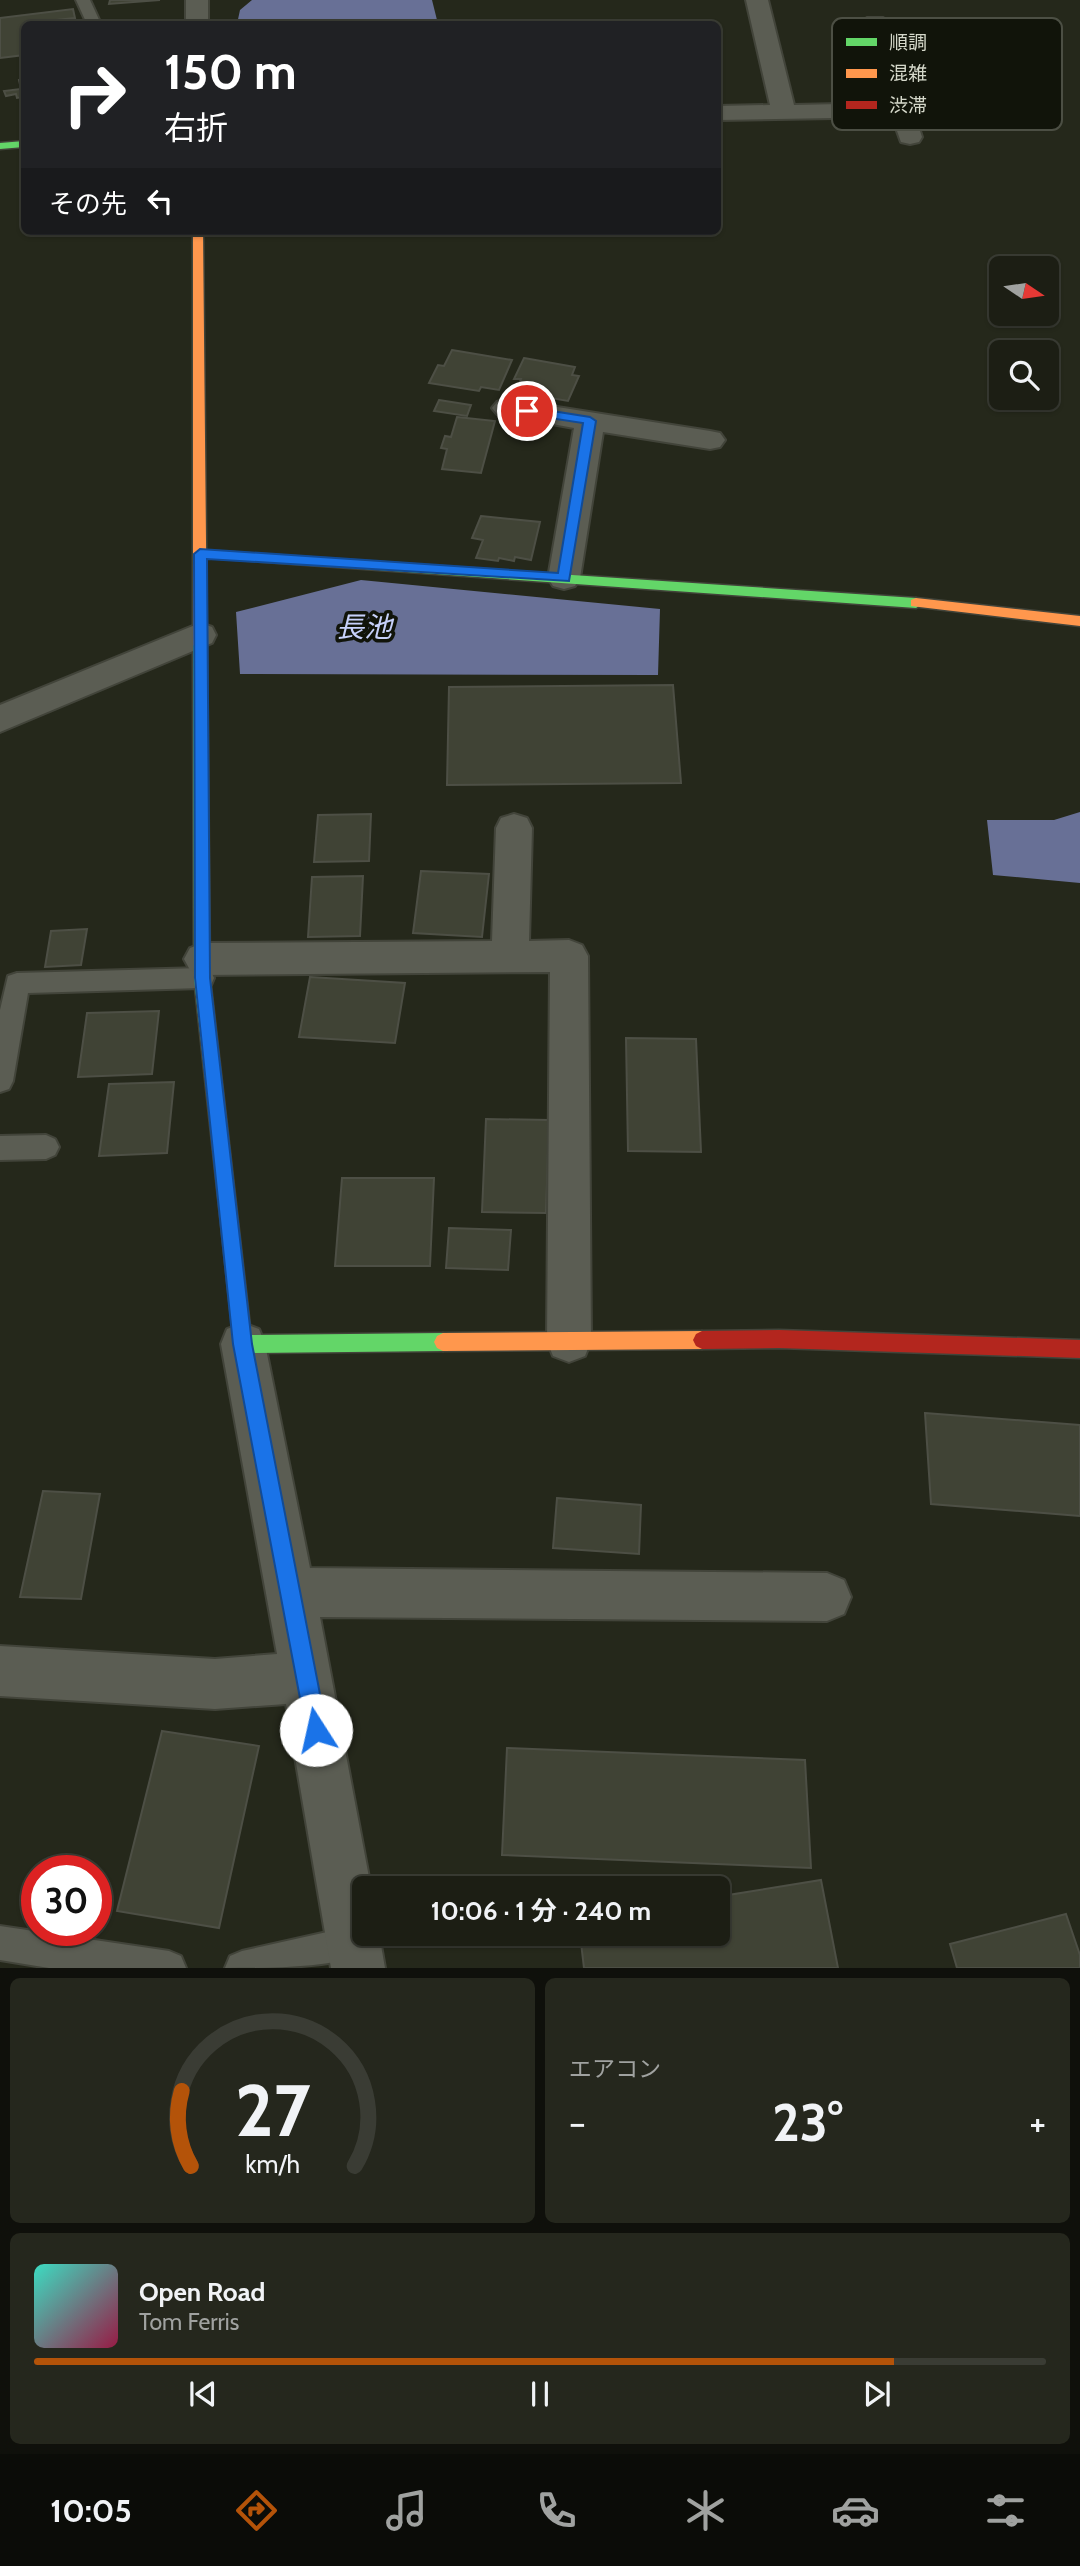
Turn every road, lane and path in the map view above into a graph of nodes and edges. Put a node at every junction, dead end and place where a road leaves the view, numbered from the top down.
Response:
1 (83, 0) edge
2 (197, 0) edge
3 (757, 0) edge
4 (93, 21) edge
5 (197, 21) edge
6 (832, 111) edge
7 (784, 112) junction
8 (721, 113) edge
9 (908, 130) edge
10 (910, 137) dead end
11 (21, 144) edge
12 (0, 146) edge
13 (198, 235) edge
14 (507, 408) dead end
15 (590, 421) junction
16 (710, 440) dead end
17 (200, 554) junction
18 (564, 578) junction
19 (1080, 621) edge
20 (200, 635) junction
21 (0, 719) edge
22 (514, 828) dead end
23 (510, 956) junction
24 (203, 968) junction
25 (0, 1082) edge
26 (47, 1147) dead end
27 (0, 1148) edge
28 (569, 1341) junction
29 (243, 1344) junction
30 (1080, 1349) edge
31 (291, 1592) junction
32 (827, 1597) dead end
33 (0, 1671) edge
34 (307, 1677) junction
35 (0, 1943) edge
36 (356, 1955) edge
37 (169, 1968) edge
38 (242, 1968) edge

1 - 4 lane
2 - 5 street
3 - 7 street
6 - 7 street
7 - 8 street
9 - 10 street
11 - 12 street
13 - 17 street
14 - 15 street
15 - 16 street
15 - 18 street
17 - 18 street
17 - 20 street
18 - 19 street
20 - 21 street
20 - 24 street
22 - 23 street
23 - 24 street
23 - 28 street
24 - 25 lane
24 - 29 street
26 - 27 lane
28 - 29 street
28 - 30 street
29 - 31 street
31 - 32 street
31 - 34 street
33 - 34 street
34 - 36 street
35 - 37 lane
36 - 38 lane

